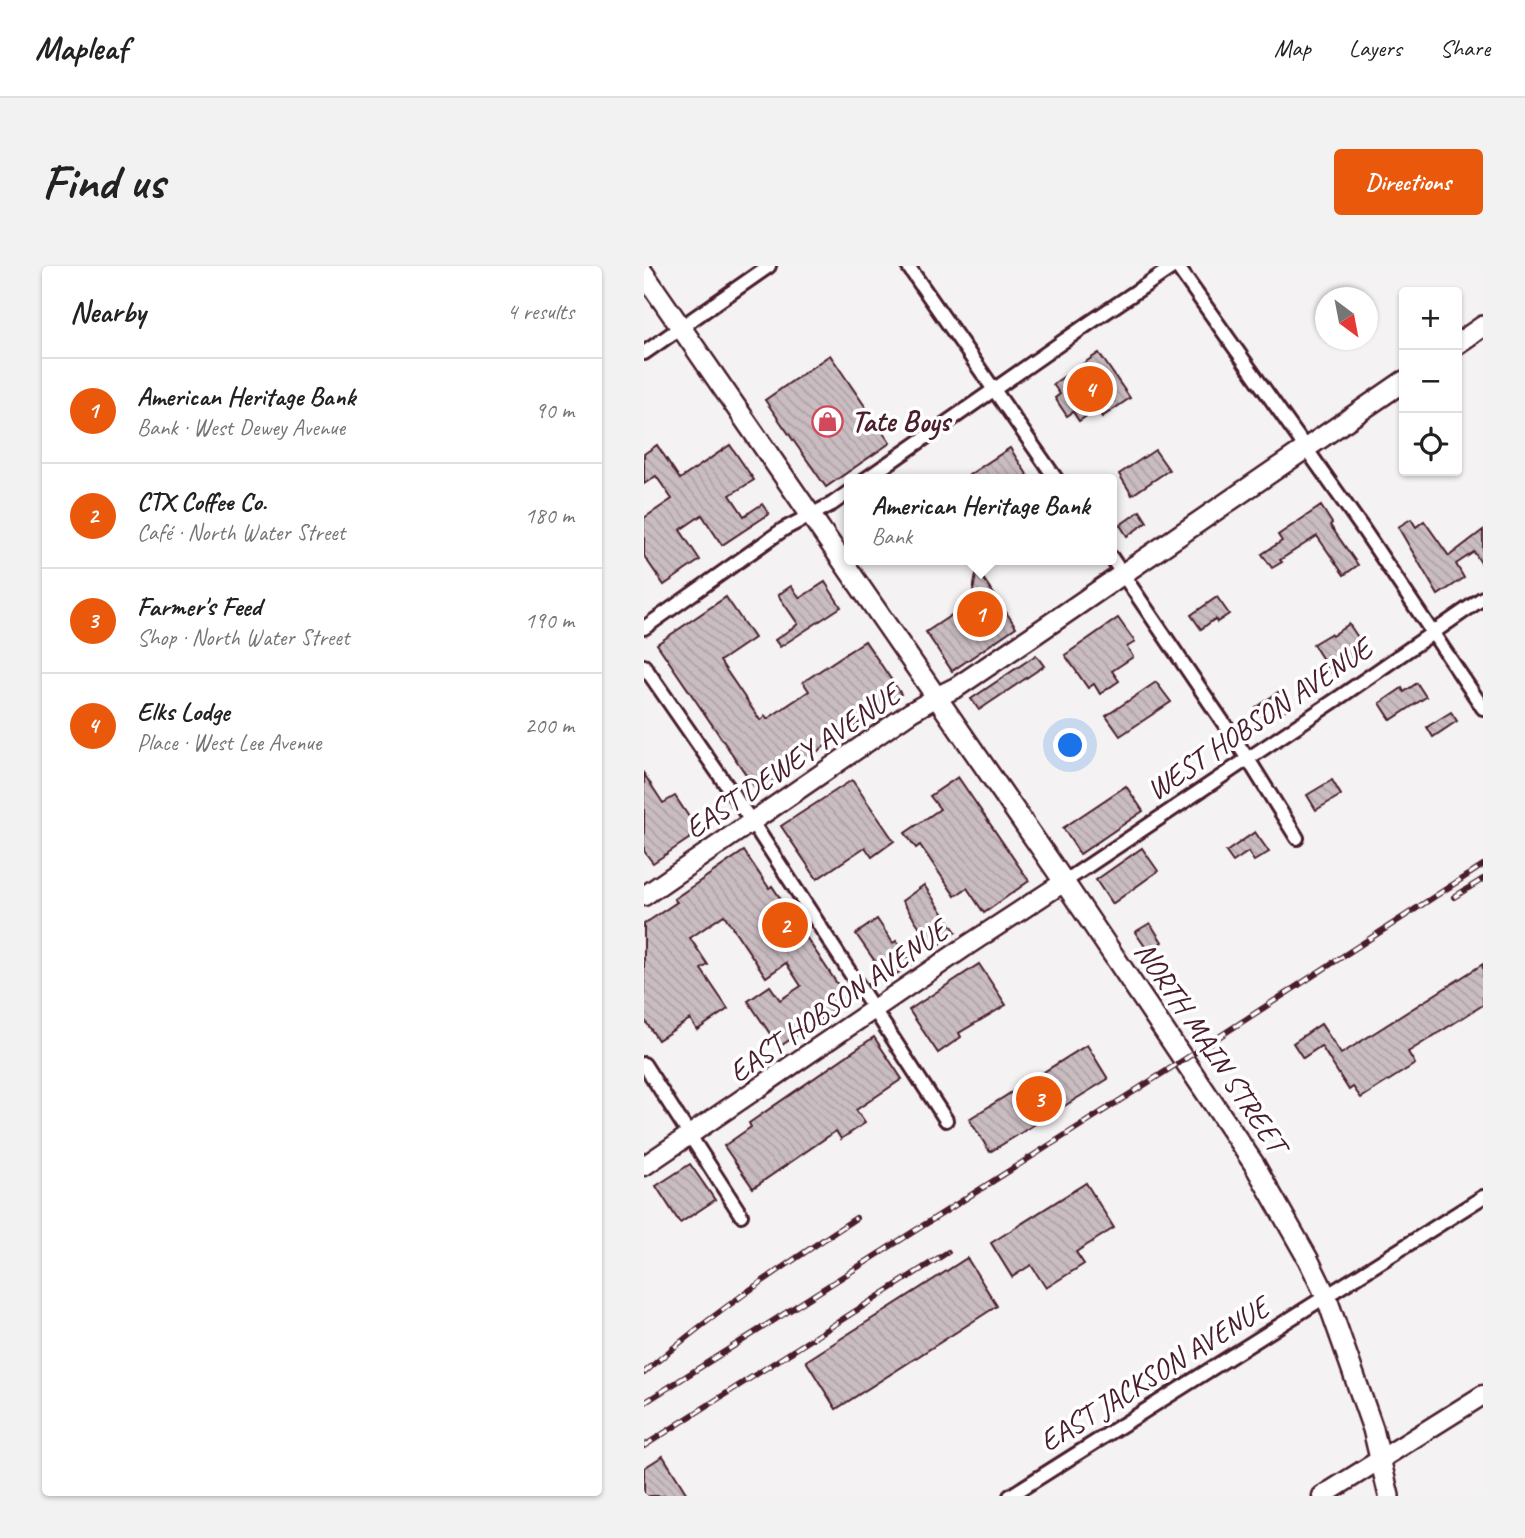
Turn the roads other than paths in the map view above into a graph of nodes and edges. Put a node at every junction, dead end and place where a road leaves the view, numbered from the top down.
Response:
1 (768, 266) edge
2 (908, 266) edge
3 (1176, 266) edge
4 (644, 274) edge
5 (1483, 326) edge
6 (681, 327) junction
7 (1462, 341) edge
8 (644, 353) edge
9 (1399, 383) edge
10 (995, 389) junction
11 (1306, 448) junction
12 (873, 474) edge
13 (1053, 474) edge
14 (844, 495) edge
15 (811, 515) junction
16 (844, 563) edge
17 (846, 565) edge
18 (1117, 565) edge
19 (1123, 574) junction
20 (1483, 598) edge
21 (644, 628) edge
22 (1433, 632) junction
23 (644, 666) edge
24 (937, 697) junction
25 (1483, 708) edge
26 (1248, 759) junction
27 (752, 822) junction
28 (1297, 838) dead end
29 (1064, 882) junction
30 (644, 896) edge
31 (875, 1009) junction
32 (644, 1064) edge
33 (946, 1120) dead end
34 (689, 1137) junction
35 (644, 1166) edge
36 (1483, 1197) edge
37 (741, 1215) dead end
38 (1326, 1296) junction
39 (1483, 1395) edge
40 (1381, 1458) junction
41 (1010, 1496) edge
42 (1322, 1496) edge
43 (1389, 1496) edge

1 - 6 street
2 - 10 street
3 - 10 street
3 - 11 street
4 - 6 main road, NORTH MAIN STREET
5 - 7 main road
6 - 8 street
6 - 15 main road, NORTH MAIN STREET
9 - 11 main road
10 - 12 street
10 - 13 street
11 - 19 main road
11 - 22 street
14 - 15 street
15 - 16 main road, NORTH MAIN STREET
15 - 21 street
17 - 24 main road, NORTH MAIN STREET
18 - 19 street
19 - 24 main road
19 - 26 street
20 - 22 street, WEST HOBSON AVENUE
22 - 25 street
22 - 26 street, WEST HOBSON AVENUE
23 - 27 street
24 - 27 street, EAST DEWEY AVENUE
24 - 29 main road, NORTH MAIN STREET
26 - 28 street
26 - 29 street, WEST HOBSON AVENUE
27 - 30 street, EAST DEWEY AVENUE
27 - 31 street
29 - 31 street, EAST HOBSON AVENUE
29 - 38 main road, NORTH MAIN STREET
31 - 33 street
31 - 34 street, EAST HOBSON AVENUE
32 - 34 street
34 - 35 street, EAST HOBSON AVENUE
34 - 37 street
36 - 38 street, EAST JACKSON AVENUE
38 - 40 main road, NORTH MAIN STREET
38 - 41 street, EAST JACKSON AVENUE
39 - 40 street
40 - 42 street
40 - 43 main road, NORTH MAIN STREET

